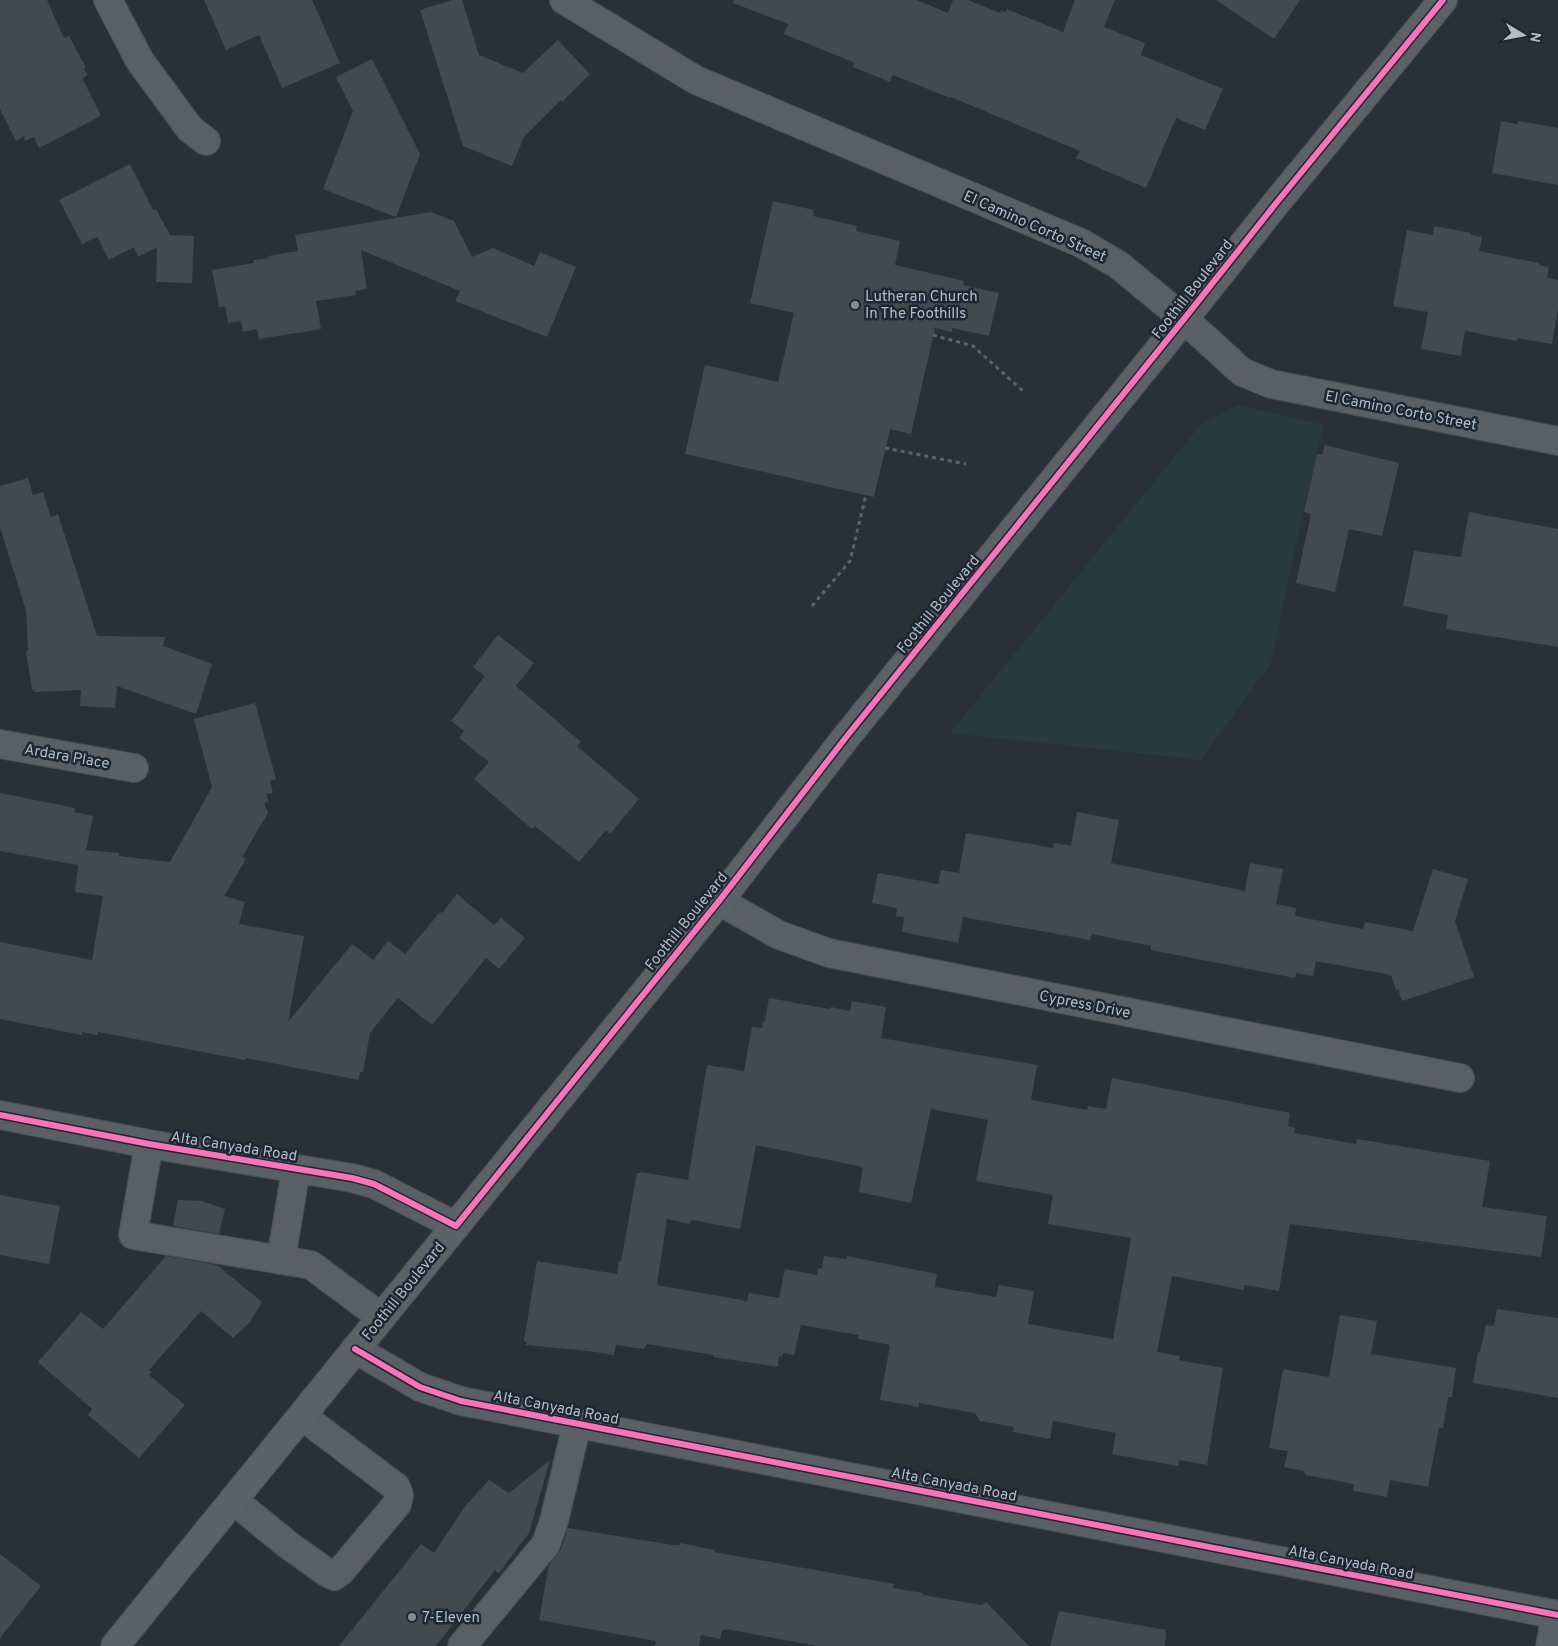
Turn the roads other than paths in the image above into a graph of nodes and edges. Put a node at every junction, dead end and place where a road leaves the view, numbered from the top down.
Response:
1 (108, 0) edge
2 (564, 0) edge
3 (1443, 0) edge
4 (206, 141) dead end
5 (1184, 319) junction
6 (1558, 441) edge
7 (0, 744) edge
8 (134, 768) dead end
9 (718, 901) junction
10 (1460, 1078) dead end
11 (0, 1115) edge
12 (148, 1144) junction
13 (296, 1169) junction
14 (456, 1226) junction
15 (281, 1260) junction
16 (381, 1317) junction
17 (355, 1349) junction
18 (302, 1416) junction
19 (577, 1424) junction
20 (233, 1500) junction
21 (1557, 1615) edge
22 (114, 1646) edge
23 (462, 1646) edge
24 (1550, 1646) edge

1 - 4 street
2 - 5 street, El Camino Corto Street
3 - 5 main road, Foothill Boulevard
5 - 6 street, El Camino Corto Street
5 - 9 main road, Foothill Boulevard
7 - 8 street, Ardara Place
9 - 10 street, Cypress Drive
9 - 14 main road, Foothill Boulevard
11 - 12 street, Alta Canyada Road
12 - 13 street, Alta Canyada Road
12 - 15 street
13 - 14 street, Alta Canyada Road
13 - 15 street
14 - 16 main road, Foothill Boulevard
15 - 16 street
16 - 17 main road, Foothill Boulevard
17 - 18 main road, Foothill Boulevard
17 - 19 street, Alta Canyada Road
18 - 20 main road, Foothill Boulevard
18 - 20 street
19 - 21 street, Alta Canyada Road
19 - 23 street
20 - 22 main road, Foothill Boulevard
21 - 24 street

